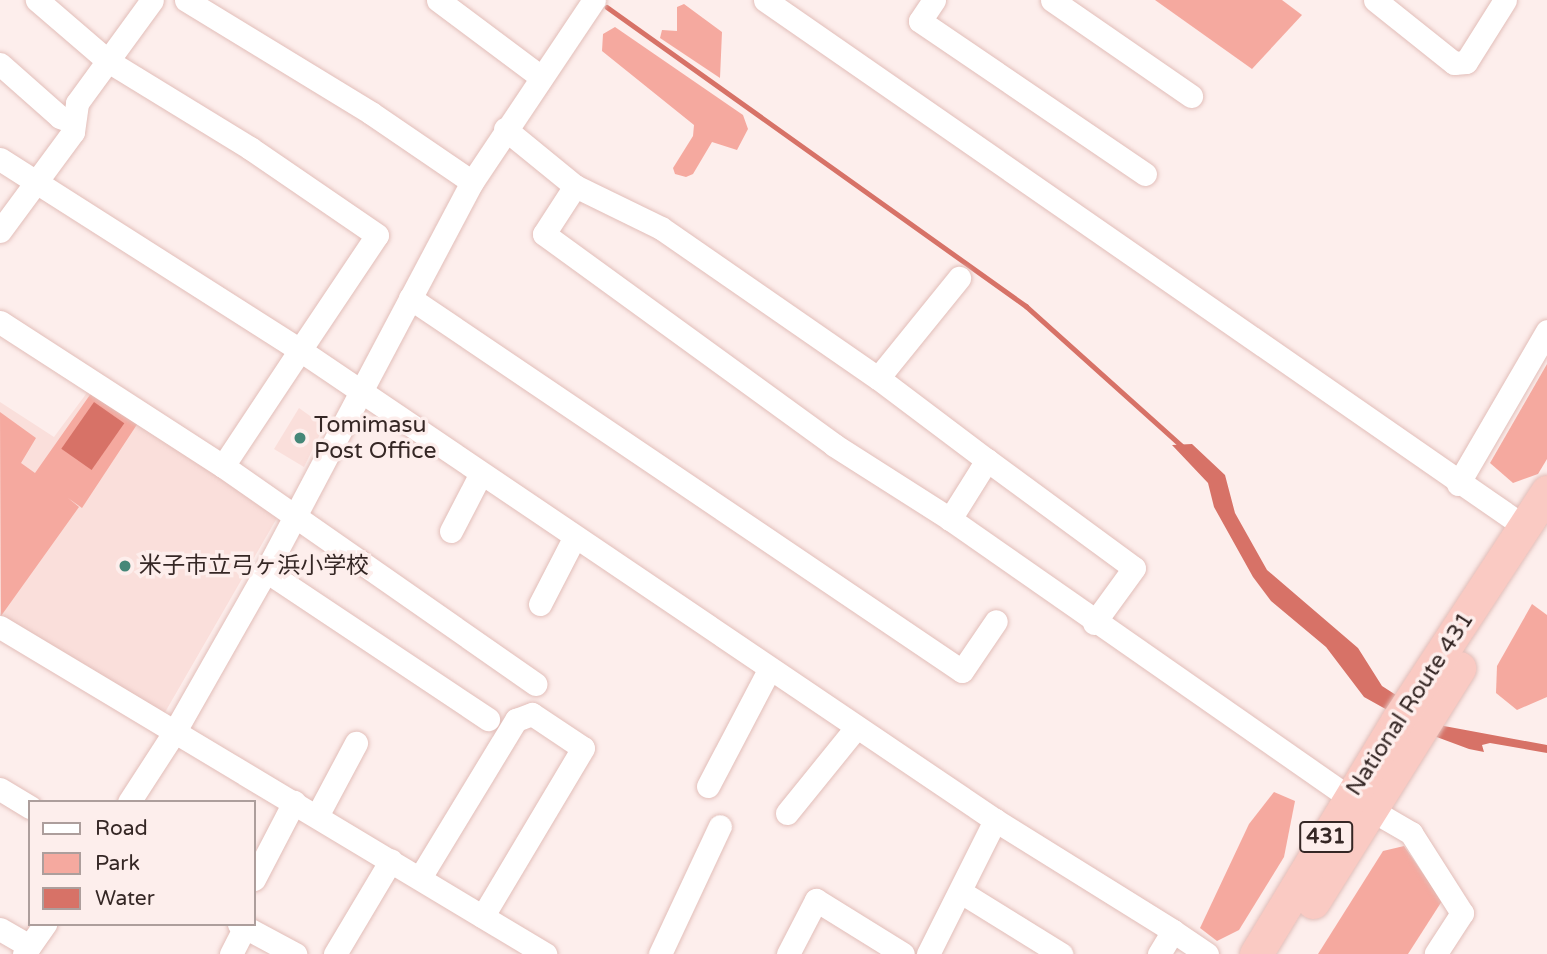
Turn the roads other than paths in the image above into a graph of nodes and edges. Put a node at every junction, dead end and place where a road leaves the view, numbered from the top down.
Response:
1 (37, 0) edge
2 (152, 0) edge
3 (186, 0) edge
4 (438, 0) edge
5 (594, 0) edge
6 (765, 0) edge
7 (934, 0) edge
8 (1052, 0) edge
9 (1375, 0) edge
10 (1504, 0) edge
11 (108, 61) junction
12 (0, 64) edge
13 (541, 77) junction
14 (1191, 96) dead end
15 (73, 122) junction
16 (505, 129) junction
17 (0, 159) edge
18 (1145, 174) dead end
19 (38, 183) junction
20 (472, 183) junction
21 (575, 186) junction
22 (0, 231) edge
23 (959, 278) dead end
24 (410, 298) junction
25 (0, 323) edge
26 (1547, 331) edge
27 (300, 350) junction
28 (878, 378) junction
29 (359, 393) junction
30 (987, 460) junction
31 (223, 466) junction
32 (480, 475) junction
33 (1458, 484) junction
34 (1547, 492) edge
35 (296, 516) junction
36 (950, 519) junction
37 (1536, 527) edge
38 (451, 531) dead end
39 (574, 538) junction
40 (266, 571) junction
41 (540, 604) dead end
42 (996, 621) dead end
43 (1094, 623) junction
44 (0, 627) edge
45 (769, 670) junction
46 (536, 684) dead end
47 (488, 719) dead end
48 (856, 729) junction
49 (175, 731) junction
50 (356, 743) dead end
51 (708, 786) dead end
52 (0, 789) edge
53 (130, 800) edge
54 (294, 802) junction
55 (1360, 804) junction
56 (28, 806) edge
57 (787, 813) dead end
58 (317, 816) junction
59 (995, 820) junction
60 (720, 826) dead end
61 (391, 860) junction
62 (256, 875) edge
63 (421, 876) junction
64 (961, 892) junction
65 (484, 915) junction
66 (44, 926) edge
67 (242, 926) edge
68 (0, 929) edge
69 (1173, 932) junction
70 (880, 948) edge
71 (27, 950) edge
72 (542, 953) edge
73 (1436, 953) edge
74 (231, 954) edge
75 (295, 954) edge
76 (335, 954) edge
77 (660, 954) edge
78 (788, 954) edge
79 (902, 954) edge
80 (928, 954) edge
81 (1061, 954) edge
82 (1159, 954) edge
83 (1207, 954) edge
84 (1256, 954) edge
85 (1280, 954) edge

1 - 11 street
2 - 11 street
3 - 20 street
4 - 13 street
5 - 13 street
6 - 33 street
7 - 18 street
8 - 14 street
9 - 10 street
11 - 15 street
11 - 27 street
12 - 15 street
13 - 16 street
15 - 19 street
16 - 20 street
16 - 21 street
17 - 19 street
19 - 22 street
19 - 27 street
20 - 24 street
21 - 28 street
21 - 36 street
23 - 28 street
24 - 29 street
24 - 42 street
25 - 31 street
26 - 33 street
27 - 29 street
27 - 31 street
28 - 30 street
29 - 32 street
29 - 35 street
30 - 36 street
30 - 43 street
31 - 35 street
32 - 38 street
32 - 39 street
33 - 37 street
34 - 37 highway, National Route 431 / 431
35 - 40 street
35 - 46 street
36 - 43 street
37 - 55 highway, National Route 431 / 431
39 - 41 street
39 - 45 street
40 - 47 street
40 - 49 street
43 - 55 street
44 - 49 street
45 - 48 street
45 - 51 street
48 - 57 street
48 - 59 street
49 - 53 street
49 - 54 street
50 - 58 street
52 - 56 street
54 - 58 street
54 - 62 street
55 - 73 street
55 - 84 highway, National Route 431 / 431
55 - 85 highway, National Route 431 / 431
58 - 61 street
59 - 64 street
59 - 69 street
60 - 77 street
61 - 63 street
61 - 76 street
63 - 65 street
63 - 65 street
64 - 80 street
64 - 81 street
65 - 72 street
66 - 71 street
67 - 74 street
67 - 75 street
68 - 71 street
69 - 82 street
69 - 83 street
70 - 78 street
70 - 79 street

